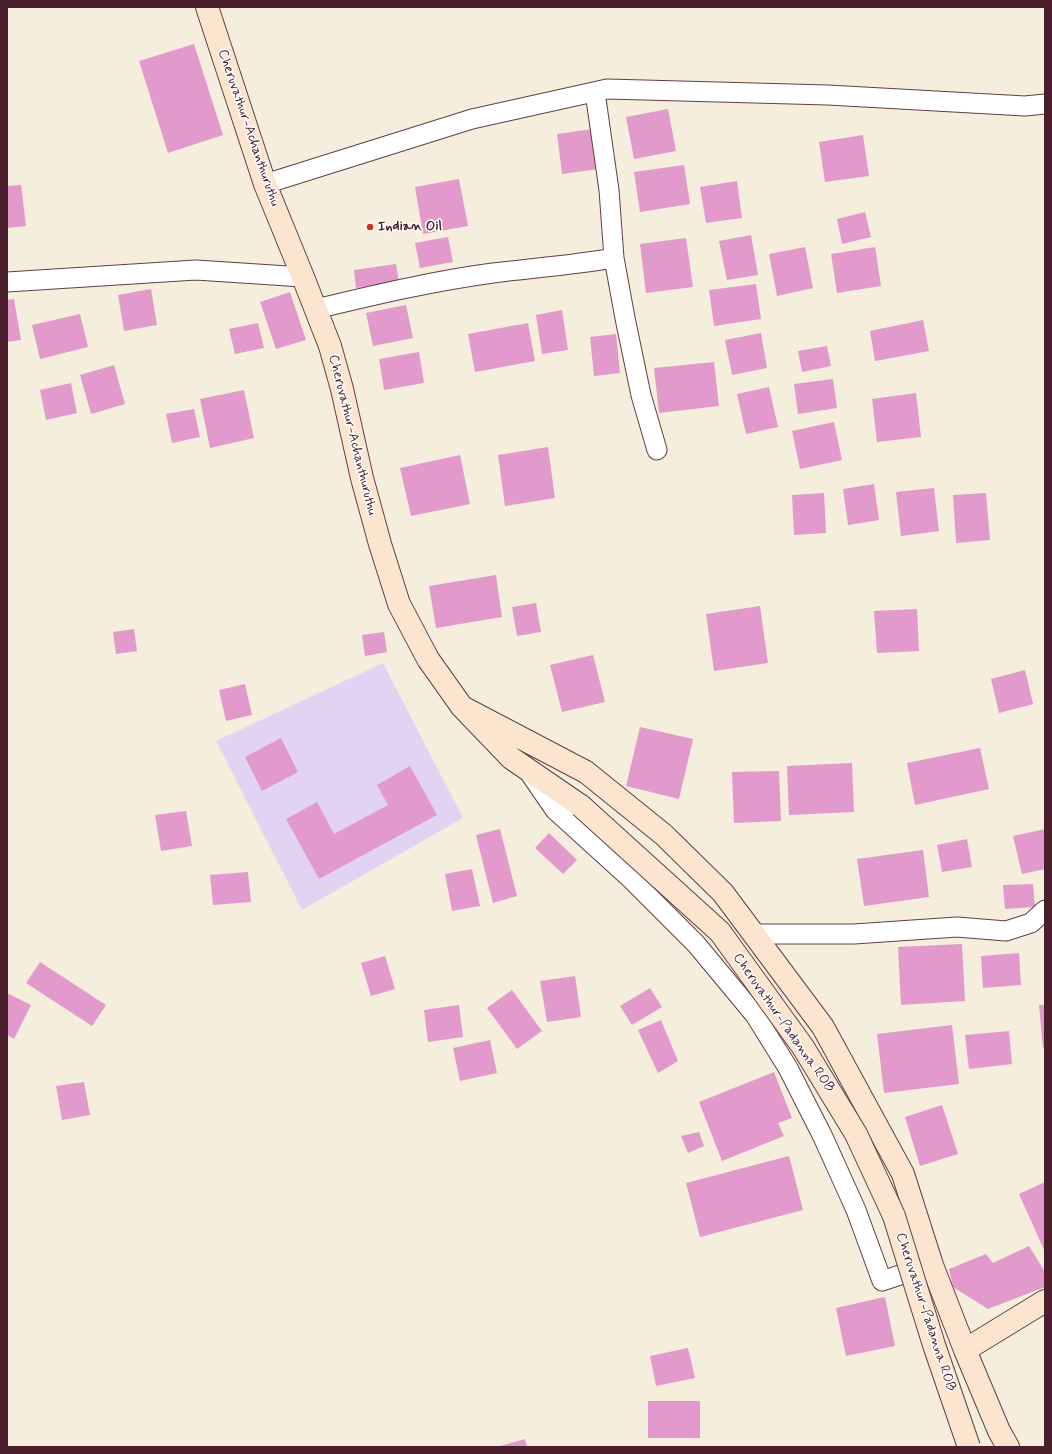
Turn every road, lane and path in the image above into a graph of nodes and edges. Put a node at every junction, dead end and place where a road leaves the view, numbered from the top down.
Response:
1 (207, 7) edge
2 (595, 92) junction
3 (1045, 104) edge
4 (264, 184) junction
5 (614, 258) junction
6 (303, 277) junction
7 (7, 282) edge
8 (316, 309) junction
9 (657, 450) dead end
10 (462, 707) junction
11 (526, 768) junction
12 (581, 806) joint
13 (1045, 910) edge
14 (754, 934) junction
15 (932, 1265) junction
16 (1045, 1301) edge
17 (965, 1350) junction
18 (969, 1447) edge
19 (1008, 1447) edge

1 - 4 main road, Cheruvathur-Achanthuruthu
2 - 3 street
2 - 4 street
2 - 5 street
4 - 6 main road, Cheruvathur-Achanthuruthu
5 - 8 street
5 - 9 street
6 - 7 street
6 - 8 main road, Cheruvathur-Achanthuruthu
8 - 10 main road, Cheruvathur-Achanthuruthu
10 - 11 main road, Cheruvathur-Achanthuruthu
10 - 14 main road
11 - 12 main road, Cheruvathur-Achanthuruthu
11 - 15 street
12 - 18 main road, Cheruvathur-Padanna ROB, bridge
13 - 14 street
14 - 15 main road
15 - 17 main road
16 - 17 main road
17 - 19 main road

